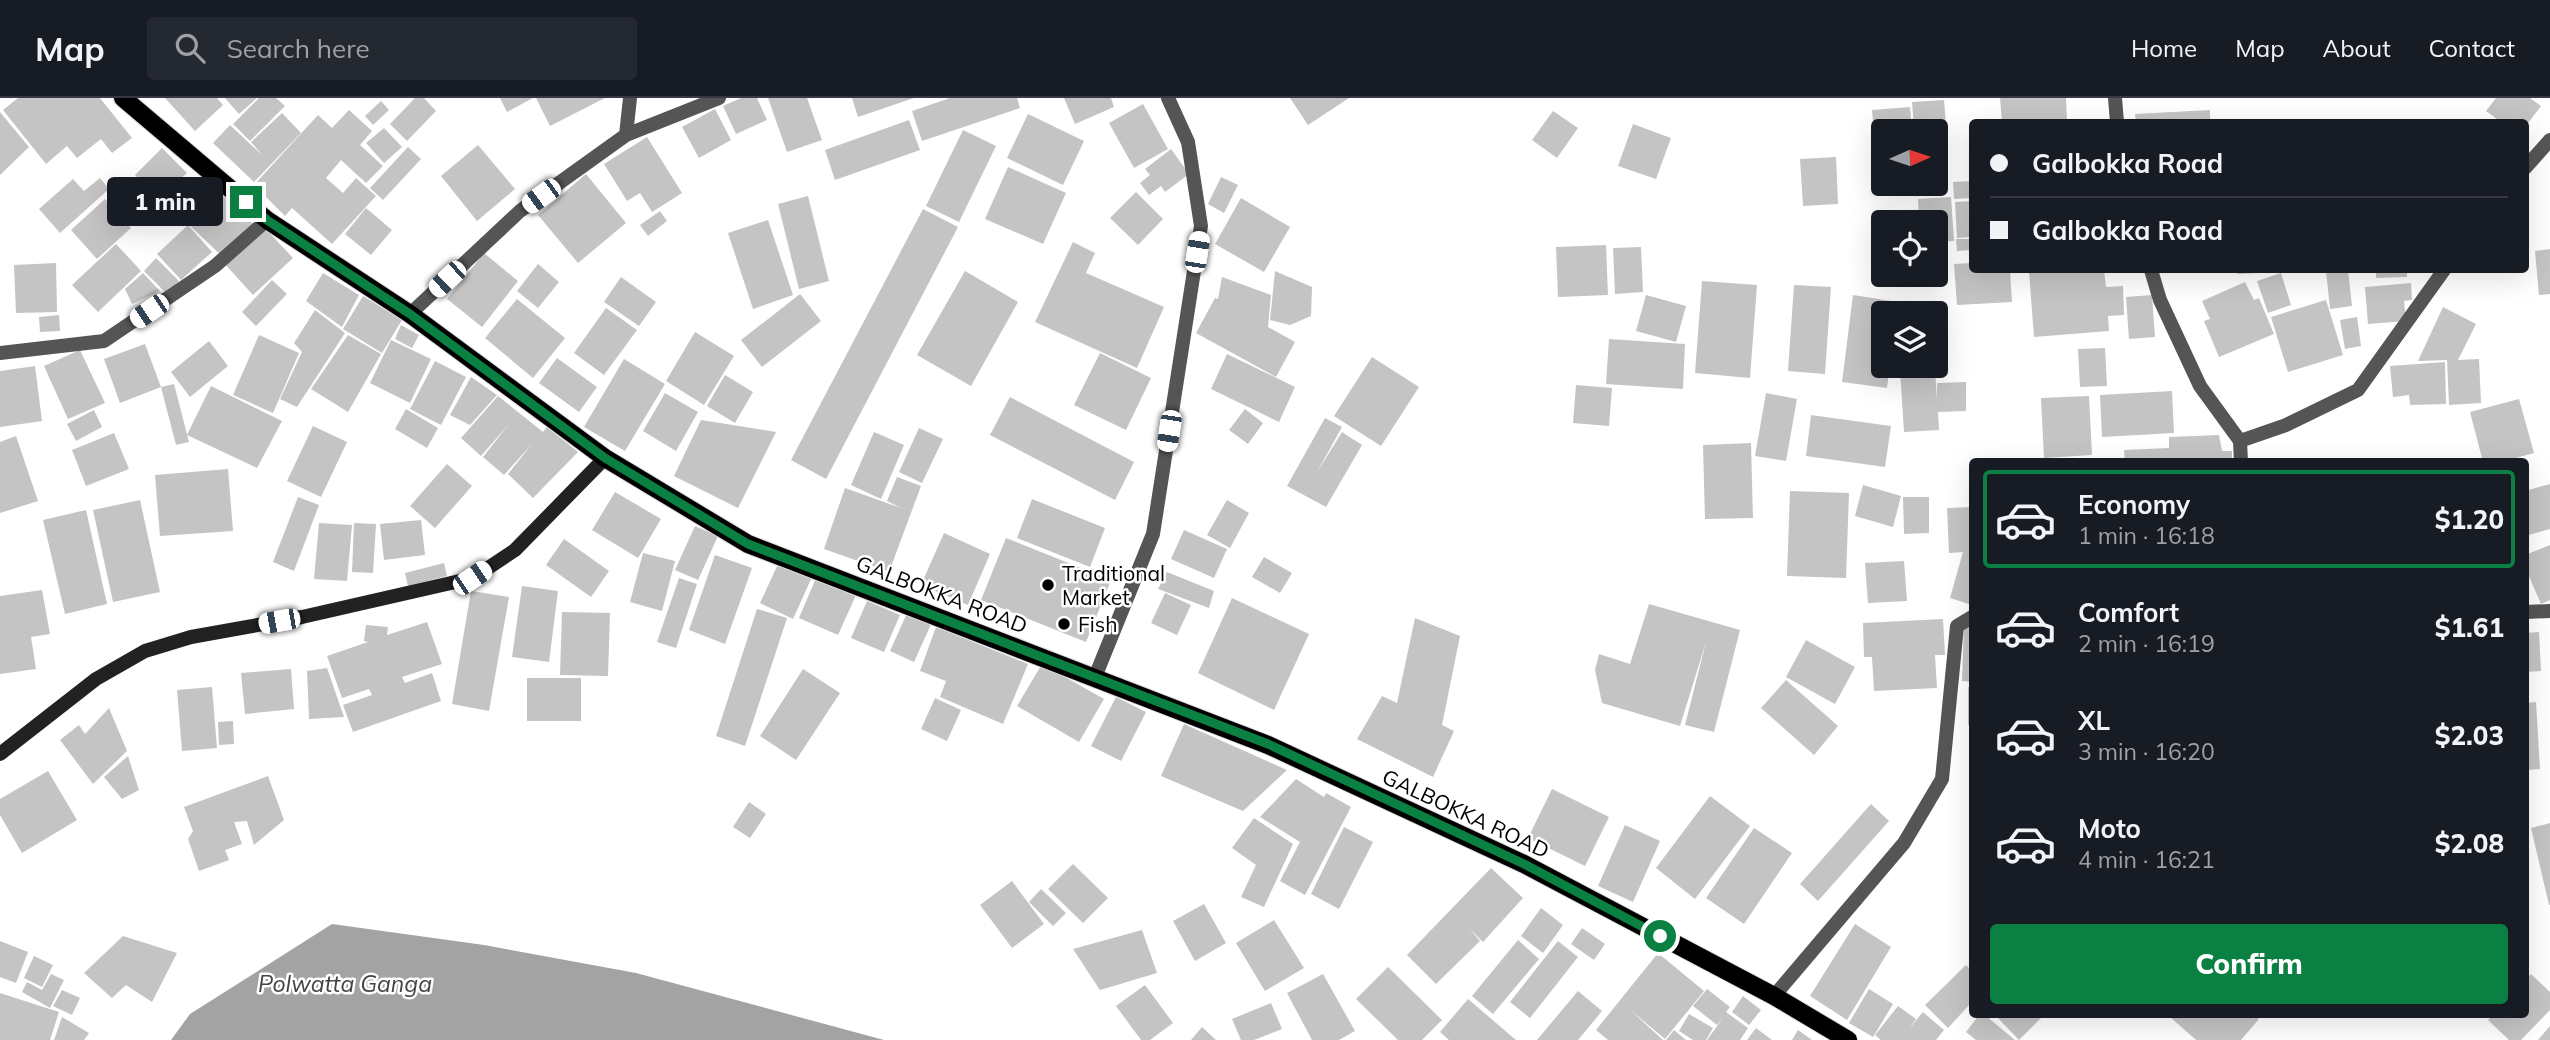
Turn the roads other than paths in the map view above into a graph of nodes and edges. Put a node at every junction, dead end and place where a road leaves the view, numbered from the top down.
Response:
1 (123, 98) edge
2 (631, 98) edge
3 (719, 98) edge
4 (1168, 98) edge
5 (2115, 98) edge
6 (2117, 119) edge
7 (626, 135) junction
8 (2550, 140) edge
9 (2529, 164) edge
10 (267, 220) junction
11 (2152, 273) edge
12 (2442, 273) edge
13 (410, 314) junction
14 (0, 354) edge
15 (2240, 441) junction
16 (605, 458) junction
17 (2241, 458) edge
18 (2550, 611) edge
19 (2529, 612) edge
20 (1969, 619) edge
21 (1095, 677) junction
22 (1, 750) edge
23 (1774, 996) junction
24 (1848, 1040) edge

1 - 10 main road, GALBOKKA ROAD
2 - 7 street
3 - 7 street
4 - 21 street
5 - 6 street
7 - 13 street
8 - 9 street
10 - 13 main road, GALBOKKA ROAD
10 - 14 street
11 - 15 street
12 - 15 street
13 - 16 main road, GALBOKKA ROAD
15 - 17 street
16 - 21 main road, GALBOKKA ROAD
16 - 22 main road
18 - 19 street
20 - 23 street
21 - 23 main road, GALBOKKA ROAD
23 - 24 main road, GALBOKKA ROAD

